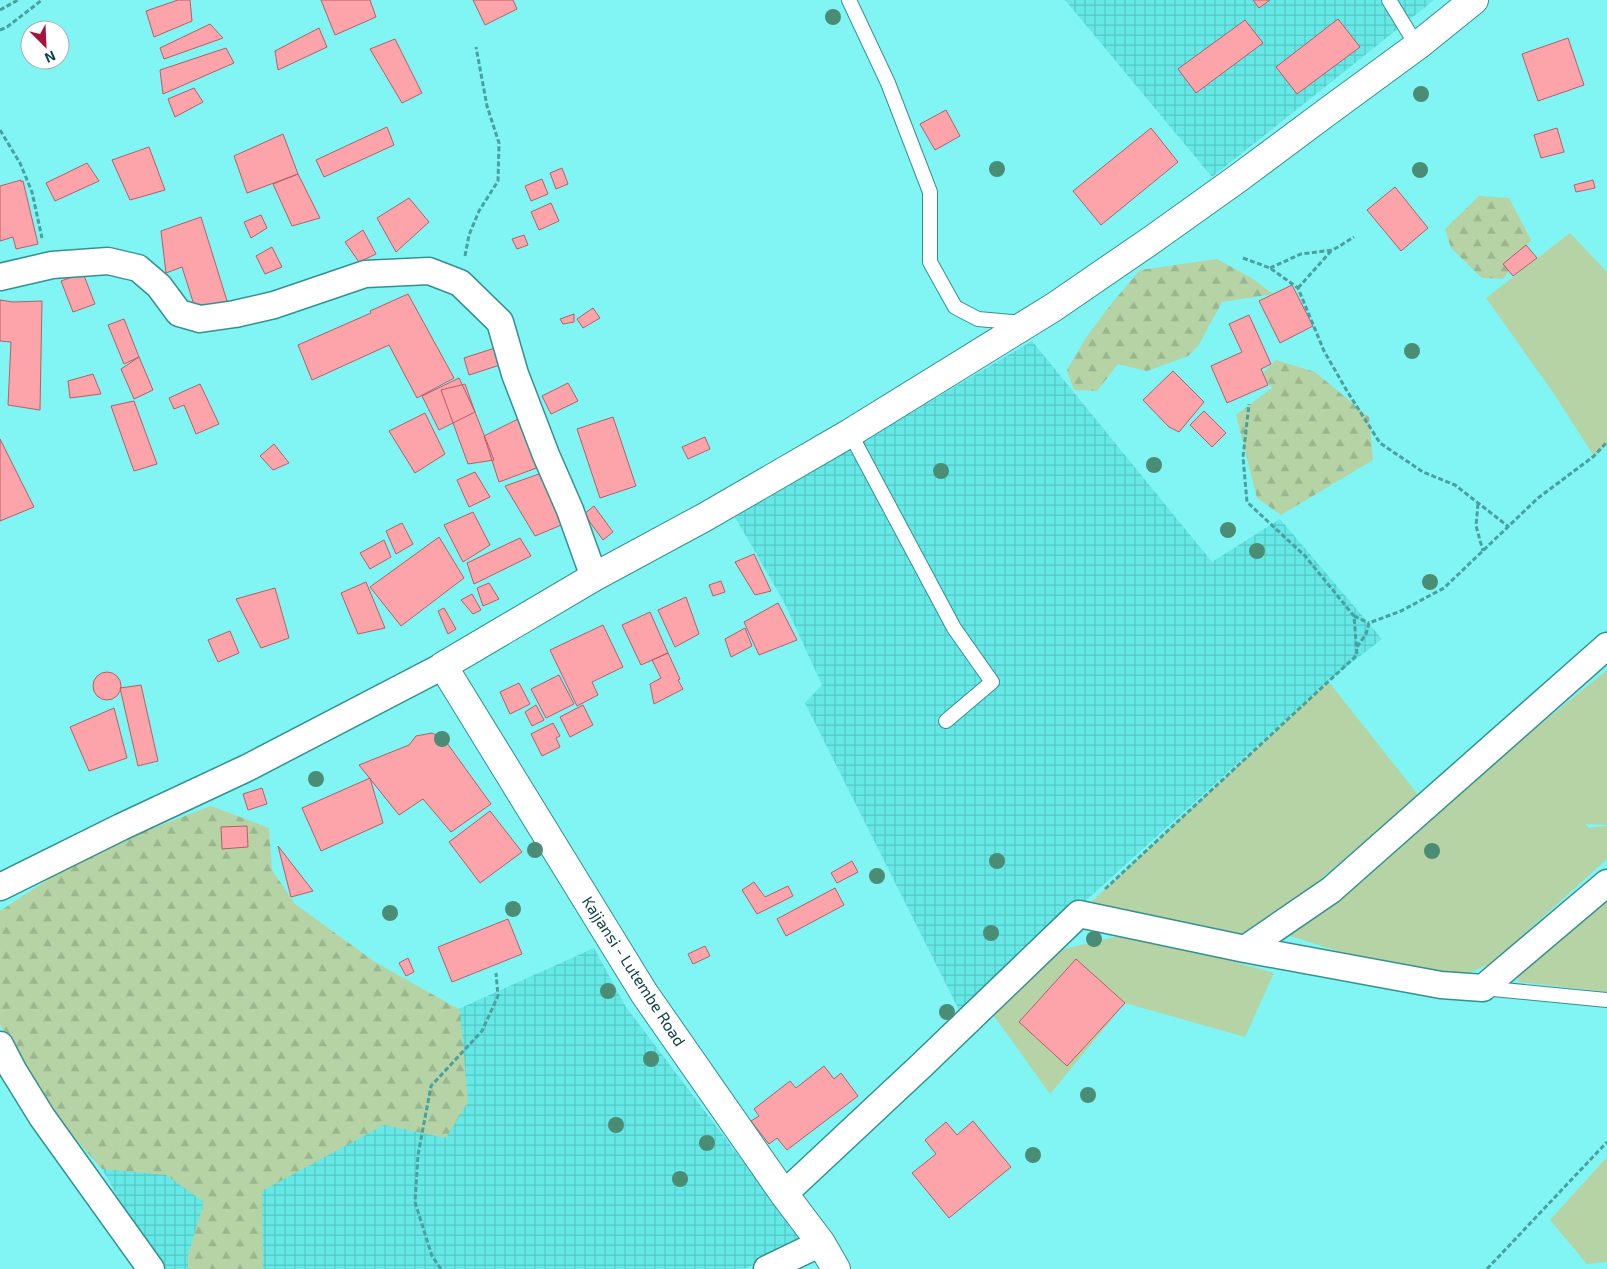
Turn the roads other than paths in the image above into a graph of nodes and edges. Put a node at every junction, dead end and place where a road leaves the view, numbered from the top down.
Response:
1 (849, 0) edge
2 (1389, 0) edge
3 (1474, 0) edge
4 (1417, 46) junction
5 (0, 277) edge
6 (1026, 324) junction
7 (850, 433) junction
8 (594, 576) junction
9 (1607, 646) edge
10 (443, 666) junction
11 (946, 721) dead end
12 (1607, 883) edge
13 (0, 887) edge
14 (1245, 949) junction
15 (1483, 988) junction
16 (1607, 1000) edge
17 (0, 1045) edge
18 (784, 1194) junction
19 (821, 1243) junction
20 (151, 1269) edge
21 (768, 1269) edge
22 (836, 1269) edge

1 - 6 lane
2 - 4 lane
3 - 4 street
4 - 6 street
5 - 8 street
6 - 7 street
7 - 8 street
7 - 11 lane
8 - 10 street
9 - 14 street
10 - 13 street
10 - 18 street, Kajjansi - Lutembe Road
12 - 15 street
14 - 15 street
14 - 18 street
15 - 16 lane
17 - 20 street
18 - 19 street, Kajjansi - Lutembe Road
19 - 21 street
19 - 22 street, Kajjansi - Lutembe Road

